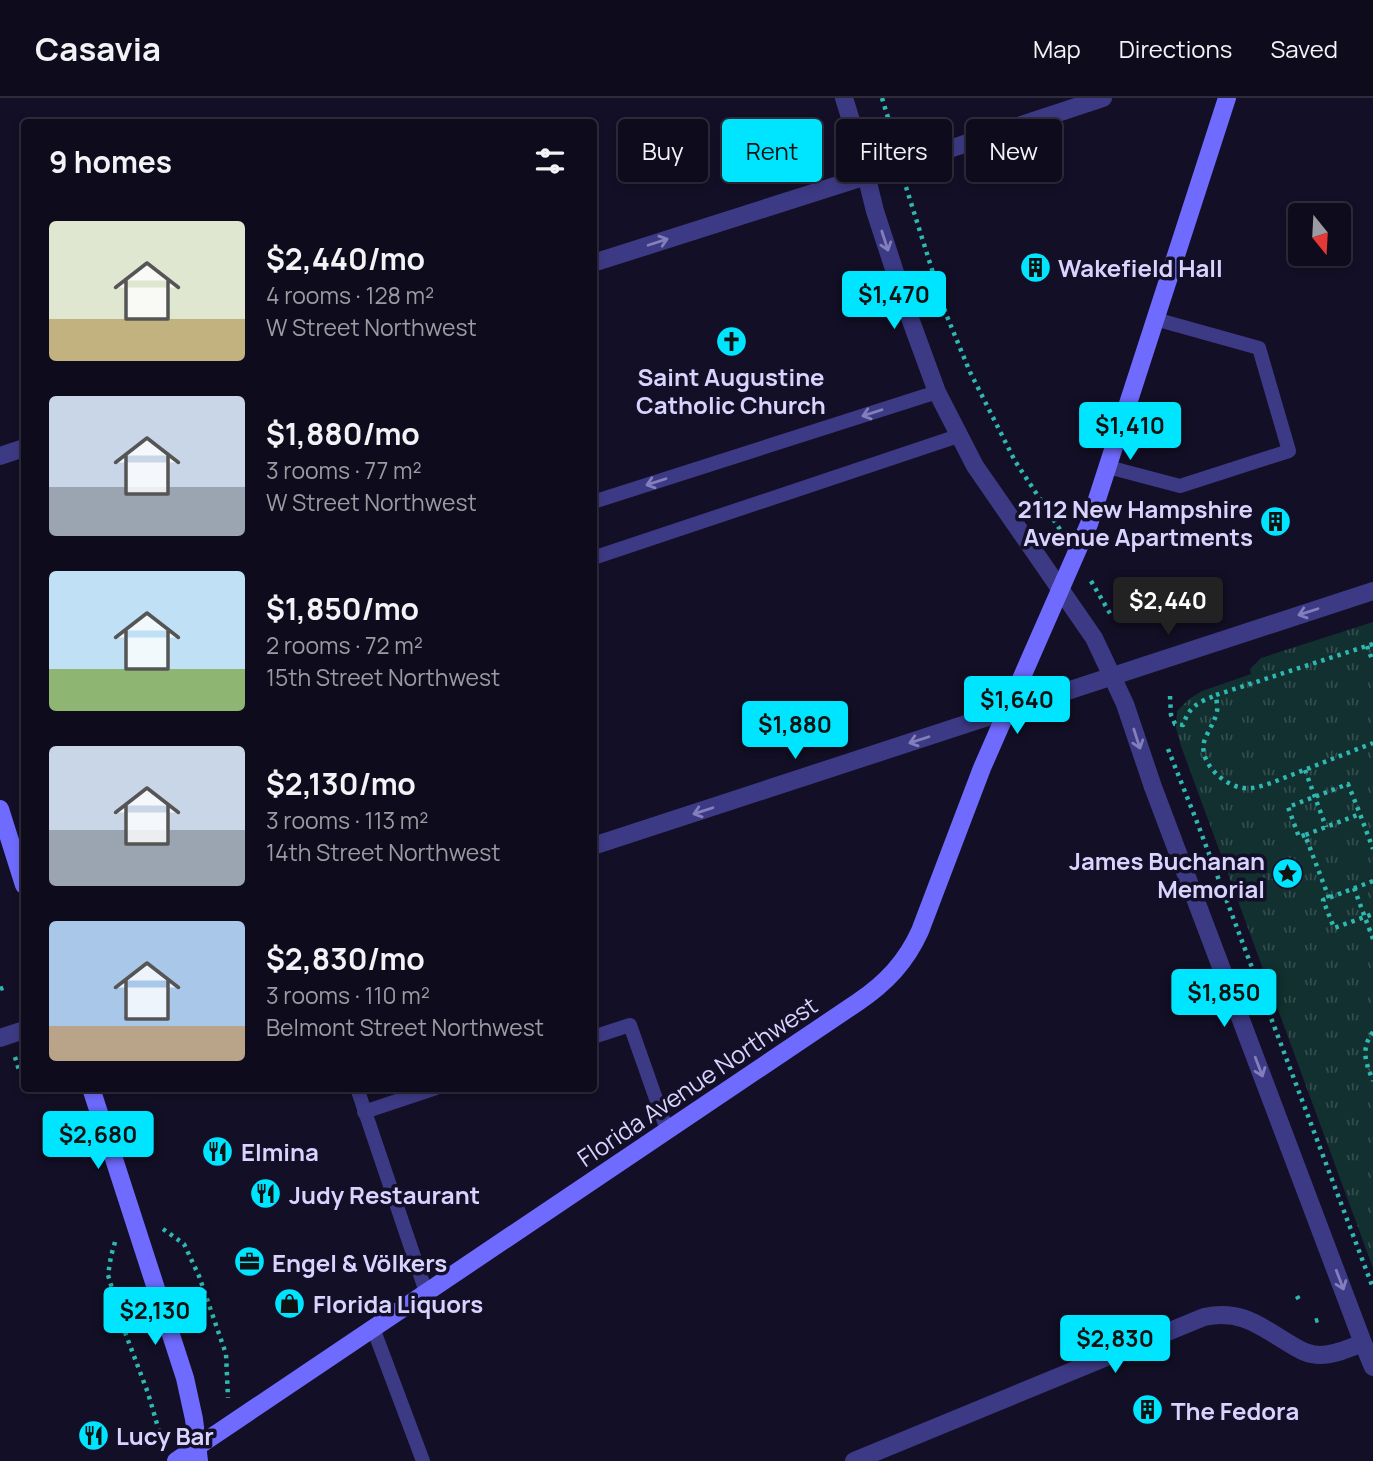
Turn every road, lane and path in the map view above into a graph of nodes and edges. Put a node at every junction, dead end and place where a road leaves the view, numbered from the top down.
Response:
1 (844, 98) edge
2 (882, 98) edge
3 (1103, 98) edge
4 (1227, 98) edge
5 (1070, 103) edge
6 (851, 119) edge
7 (888, 119) edge
8 (952, 146) edge
9 (845, 182) edge
10 (869, 182) edge
11 (905, 182) edge
12 (597, 262) edge
13 (1155, 319) junction
14 (937, 392) junction
15 (958, 436) junction
16 (21, 449) edge
17 (0, 456) edge
18 (1108, 467) junction
19 (1038, 494) dead end
20 (597, 501) edge
21 (597, 557) edge
22 (1095, 587) dead end
23 (1061, 588) junction
24 (1373, 591) edge
25 (1109, 612) dead end
26 (1370, 645) edge
27 (1373, 662) edge
28 (1112, 676) junction
29 (1216, 695) junction
30 (1170, 696) dead end
31 (1008, 711) junction
32 (1166, 742) dead end
33 (1373, 743) edge
34 (1305, 770) junction
35 (1315, 797) junction
36 (0, 809) edge
37 (1360, 814) junction
38 (1326, 827) junction
39 (1305, 835) junction
40 (597, 845) edge
41 (1372, 846) edge
42 (21, 875) edge
43 (1373, 881) edge
44 (1354, 888) junction
45 (1329, 898) junction
46 (1373, 914) edge
47 (1365, 917) junction
48 (1373, 939) edge
49 (8, 986) dead end
50 (0, 989) edge
51 (21, 1031) edge
52 (1373, 1031) edge
53 (597, 1036) edge
54 (0, 1038) edge
55 (15, 1057) dead end
56 (21, 1070) edge
57 (1373, 1082) edge
58 (92, 1092) edge
59 (358, 1092) edge
60 (424, 1092) edge
61 (364, 1112) junction
62 (667, 1130) junction
63 (128, 1202) junction
64 (161, 1227) dead end
65 (1373, 1288) edge
66 (426, 1292) junction
67 (373, 1328) junction
68 (1363, 1343) junction
69 (1373, 1367) edge
70 (227, 1371) dead end
71 (198, 1454) edge
72 (170, 1455) edge
73 (423, 1461) edge
74 (854, 1461) edge

1 - 6 street
2 - 7 path
3 - 5 street
4 - 13 main road, Florida Avenue Northwest
5 - 8 street
12 -> 9 street
10 -> 14 street
11 - 19 path
13 - 18 main road, Florida Avenue Northwest
13 - 18 lane
14 - 15 street
14 -> 20 lane
15 - 21 lane
15 - 23 street
16 - 17 street
18 - 23 main road, Florida Avenue Northwest
22 - 25 path
23 - 28 street
23 - 31 main road, Florida Avenue Northwest
24 -> 28 street
26 - 27 path
26 - 29 path
28 - 31 street
28 -> 68 street
29 - 30 path
29 - 34 path
31 -> 40 street
31 - 62 main road, Florida Avenue Northwest
32 - 65 path
33 - 34 path
34 - 35 path
35 - 37 path
35 - 38 path
35 - 39 path
36 - 42 main road
37 - 38 path
37 - 41 path
38 - 39 path
39 - 45 path
43 - 44 path
44 - 45 path
44 - 47 path
45 - 47 path
46 - 47 path
47 - 48 path
49 - 50 path
51 - 54 street
52 - 57 path
53 - 62 lane
55 - 56 path
58 - 63 main road
59 - 61 lane
60 - 61 lane
61 - 66 lane
62 - 66 main road, Florida Avenue Northwest
63 - 71 main road
63 - 72 path
64 - 70 path
66 - 67 main road, Florida Avenue Northwest
67 - 71 main road, Florida Avenue Northwest
67 - 73 lane
68 - 69 street
68 - 74 street
71 - 72 main road, Florida Avenue Northwest

